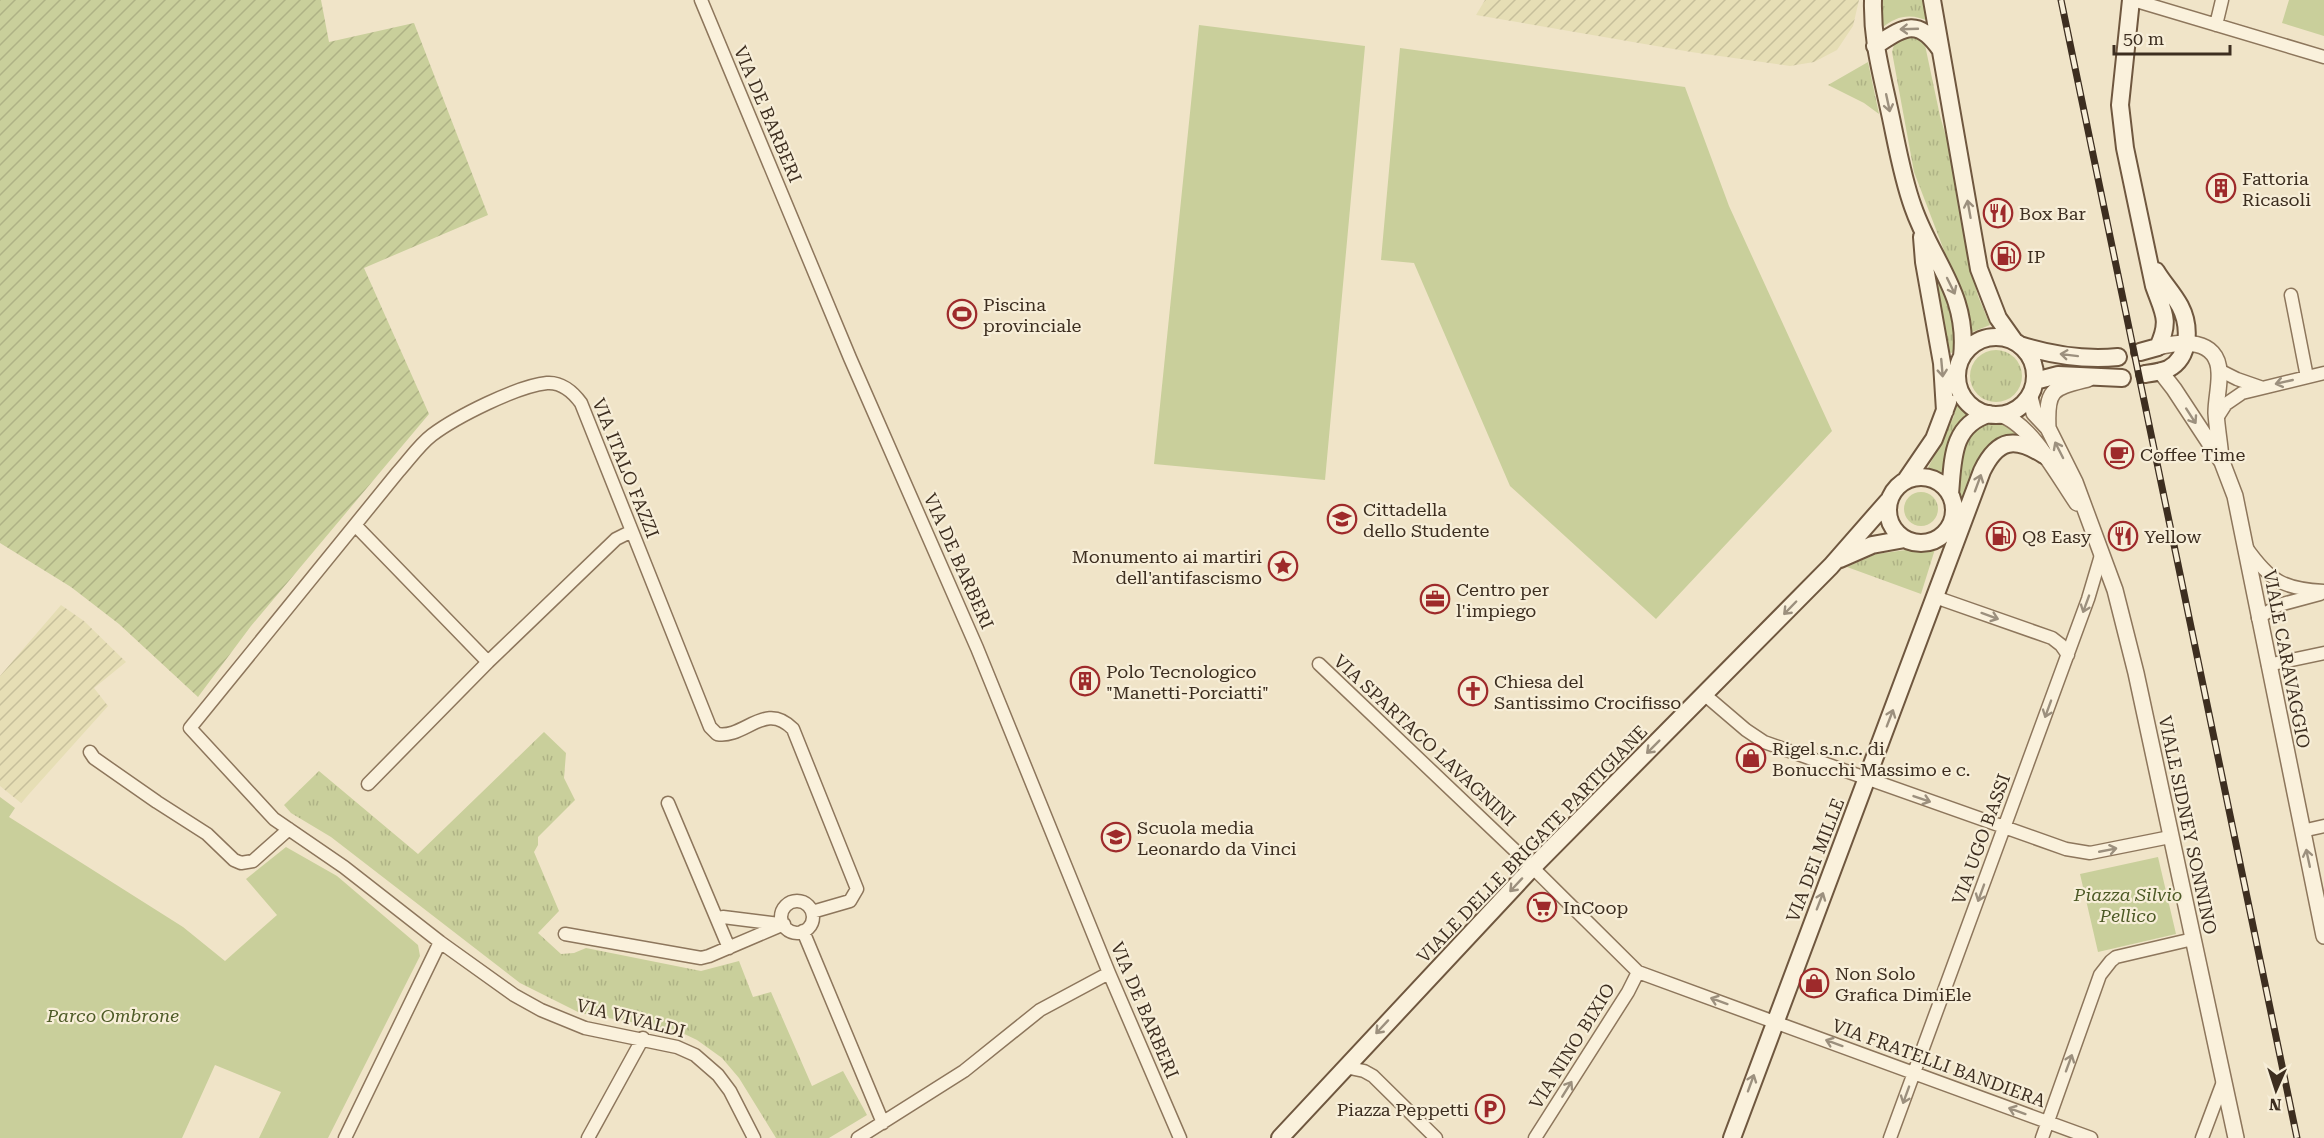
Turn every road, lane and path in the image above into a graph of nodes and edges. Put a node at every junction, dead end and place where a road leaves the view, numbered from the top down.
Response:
1 (701, 0) edge
2 (1873, 0) edge
3 (1932, 0) edge
4 (2132, 0) edge
5 (2222, 0) edge
6 (2217, 25) junction
7 (1875, 46) junction
8 (1940, 49) junction
9 (2324, 57) edge
10 (1921, 227) junction
11 (2149, 259) junction
12 (2291, 295) dead end
13 (2018, 343) junction
14 (2186, 343) junction
15 (2158, 347) junction
16 (2140, 352) dead end
17 (1962, 357) junction
18 (2118, 357) dead end
19 (2219, 370) junction
20 (2153, 373) joint
21 (2324, 373) edge
22 (2307, 377) junction
23 (1957, 378) junction
24 (2094, 378) junction
25 (2122, 378) dead end
26 (2261, 388) junction
27 (2032, 389) junction
28 (1945, 411) junction
29 (1995, 415) junction
30 (2217, 418) junction
31 (2048, 428) junction
32 (2044, 455) junction
33 (2222, 462) junction
34 (1906, 480) junction
35 (1950, 494) junction
36 (1888, 501) junction
37 (2090, 523) junction
38 (356, 526) junction
39 (633, 531) junction
40 (1943, 534) junction
41 (1905, 539) junction
42 (2245, 544) junction
43 (2102, 552) junction
44 (1835, 562) junction
45 (2324, 592) edge
46 (1936, 595) junction
47 (2258, 618) junction
48 (2324, 653) edge
49 (2068, 655) junction
50 (488, 662) junction
51 (1318, 664) dead end
52 (2268, 664) junction
53 (1705, 695) junction
54 (190, 728) joint
55 (90, 752) dead end
56 (1867, 780) junction
57 (368, 784) dead end
58 (668, 803) dead end
59 (2324, 826) edge
60 (2004, 828) junction
61 (288, 829) junction
62 (2302, 831) junction
63 (2170, 837) junction
64 (1533, 867) junction
65 (812, 912) junction
66 (717, 919) junction
67 (784, 924) junction
68 (803, 931) junction
69 (565, 934) dead end
70 (2324, 936) edge
71 (2193, 939) junction
72 (440, 942) junction
73 (729, 948) junction
74 (1638, 972) junction
75 (1109, 973) junction
76 (1774, 1021) junction
77 (643, 1038) junction
78 (1345, 1067) junction
79 (1914, 1073) junction
80 (2223, 1082) junction
81 (2048, 1122) junction
82 (884, 1123) junction
83 (345, 1138) edge
84 (588, 1138) edge
85 (754, 1138) edge
86 (858, 1138) edge
87 (1180, 1138) edge
88 (1280, 1138) edge
89 (1436, 1138) edge
90 (1535, 1138) edge
91 (1731, 1138) edge
92 (1890, 1138) edge
93 (2042, 1138) edge
94 (2091, 1138) edge
95 (2202, 1138) edge
96 (2236, 1138) edge

1 - 75 street, VIA DE BARBERI
2 - 7 main road
3 - 8 main road
4 - 6 street
4 - 11 main road
5 - 6 street
6 - 9 street
8 -> 7 main road
7 -> 10 main road
13 -> 8 main road
10 -> 17 main road
10 -> 28 main road
11 - 14 main road
11 - 15 main road
12 - 22 street
13 - 17 main road
18 -> 13 main road
13 - 27 main road
14 - 15 street
14 - 19 street
14 - 20 main road
15 - 16 main road
17 - 23 main road
19 - 26 street
19 - 30 street, VIALE CARAVAGGIO
20 -> 33 street, VIALE CARAVAGGIO
21 - 22 street
22 -> 26 street
23 - 28 main road
23 - 29 main road
24 - 25 main road
24 - 27 main road
24 - 31 street
26 - 30 street
27 - 29 main road
27 - 31 street, VIALE SIDNEY SONNINO
28 - 34 main road
29 - 32 street, VIALE SIDNEY SONNINO
29 - 35 main road
30 - 33 street, VIALE CARAVAGGIO
37 -> 31 street, VIALE SIDNEY SONNINO
32 - 37 street, VIALE SIDNEY SONNINO
46 -> 32 main road
33 - 42 street, VIALE CARAVAGGIO
34 - 35 main road
34 - 36 main road
35 - 40 main road
36 - 41 main road
36 - 44 main road, VIALE DELLE BRIGATE PARTIGIANE
37 - 43 street, VIALE SIDNEY SONNINO
38 - 39 street, VIA ITALO FAZZI
38 - 50 street
38 - 54 street, VIA ITALO FAZZI
39 - 50 street
39 - 65 street, VIA ITALO FAZZI
40 - 41 main road
40 - 46 main road, VIA DEI MILLE
41 - 44 main road
42 - 45 street
42 - 47 street, VIALE CARAVAGGIO
43 -> 49 street, VIA UGO BASSI
43 - 63 street, VIALE SIDNEY SONNINO
44 -> 53 main road, VIALE DELLE BRIGATE PARTIGIANE
45 - 47 street
46 -> 49 street
56 -> 46 main road, VIA DEI MILLE
47 - 52 street, VIALE CARAVAGGIO
48 - 52 street
49 -> 60 street, VIA UGO BASSI
50 - 57 street
51 - 64 street, VIA SPARTACO LAVAGNINI
52 - 62 street, VIALE CARAVAGGIO
53 - 56 street
53 -> 64 main road, VIALE DELLE BRIGATE PARTIGIANE
54 - 61 street, VIA VIVALDI
55 - 61 street
56 -> 60 street
76 -> 56 main road, VIA DEI MILLE
58 - 66 street
59 - 62 street
60 -> 63 street
60 -> 79 street, VIA UGO BASSI
61 - 72 street, VIA VIVALDI
70 -> 62 street, VIALE CARAVAGGIO
63 - 71 street, VIALE SIDNEY SONNINO
64 - 74 street, VIA SPARTACO LAVAGNINI
64 -> 78 main road, VIALE DELLE BRIGATE PARTIGIANE
65 - 67 street
65 - 68 street
66 - 67 street
66 - 73 street
67 - 68 street
67 - 73 street
68 - 82 street
69 - 73 street
71 - 80 street, VIALE SIDNEY SONNINO
81 -> 71 street
72 - 77 street, VIA VIVALDI
72 - 83 street
76 -> 74 street, VIA FRATELLI BANDIERA
90 -> 74 street, VIA NINO BIXIO
75 - 82 street
75 - 87 street, VIA DE BARBERI
79 -> 76 street, VIA FRATELLI BANDIERA
91 -> 76 main road, VIA DEI MILLE
77 - 84 street
77 - 85 street, VIA VIVALDI
78 - 88 main road, VIALE DELLE BRIGATE PARTIGIANE
78 - 89 street
81 -> 79 street, VIA FRATELLI BANDIERA
79 -> 92 street, VIA UGO BASSI
80 - 95 street
80 - 96 street, VIALE SIDNEY SONNINO
81 - 93 street
81 - 94 street, VIA FRATELLI BANDIERA
82 - 86 street

